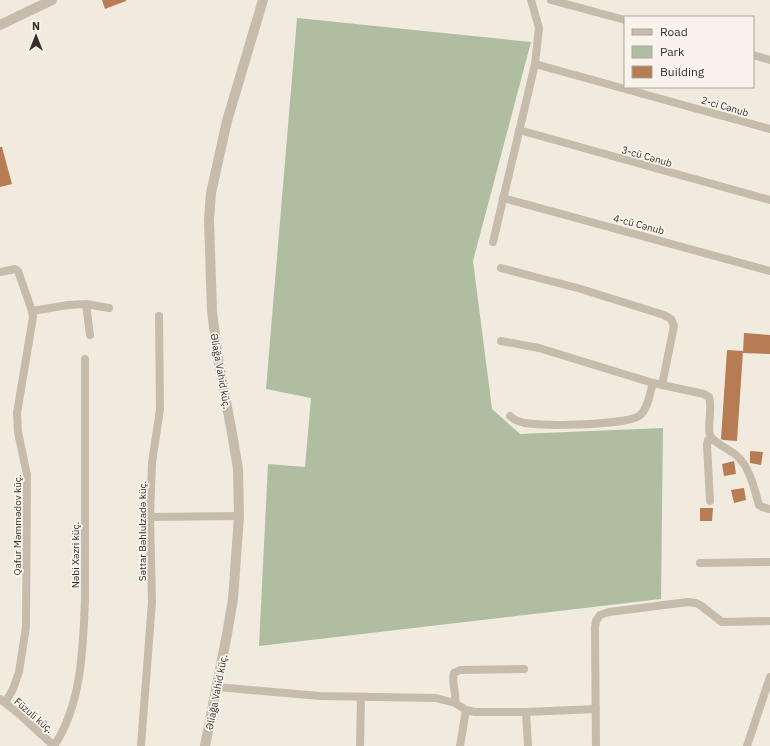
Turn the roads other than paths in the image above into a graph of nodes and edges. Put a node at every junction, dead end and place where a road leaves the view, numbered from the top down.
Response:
1 (52, 0) edge
2 (263, 0) edge
3 (531, 0) edge
4 (551, 0) edge
5 (624, 20) edge
6 (0, 25) edge
7 (754, 55) edge
8 (770, 60) edge
9 (535, 64) junction
10 (770, 129) edge
11 (519, 130) junction
12 (503, 198) junction
13 (770, 200) edge
14 (493, 242) dead end
15 (501, 268) dead end
16 (770, 271) edge
17 (0, 272) edge
18 (86, 304) junction
19 (109, 308) dead end
20 (32, 311) junction
21 (159, 316) dead end
22 (90, 335) dead end
23 (501, 341) dead end
24 (85, 359) dead end
25 (653, 382) junction
26 (662, 385) junction
27 (510, 416) dead end
28 (711, 437) junction
29 (710, 501) dead end
30 (770, 509) edge
31 (239, 516) junction
32 (150, 517) junction
33 (700, 562) dead end
34 (770, 562) edge
35 (770, 621) edge
36 (524, 669) dead end
37 (770, 677) edge
38 (217, 687) junction
39 (361, 697) junction
40 (3, 701) edge
41 (455, 703) junction
42 (596, 709) junction
43 (466, 710) junction
44 (526, 712) junction
45 (54, 746) edge
46 (141, 746) edge
47 (205, 746) edge
48 (360, 746) edge
49 (460, 746) edge
50 (528, 746) edge
51 (596, 746) edge
52 (747, 746) edge

1 - 6 street
2 - 31 street, Əliağa Vahid küç.
3 - 9 street
4 - 5 street
7 - 8 street
9 - 10 street, 2-ci Cənub
9 - 11 street
11 - 12 street
11 - 13 street, 3-cü Cənub
12 - 14 street
12 - 16 street, 4-cü Cənub
15 - 26 street
17 - 20 street, Qafur Məmmədov küç.
18 - 19 street
18 - 20 street
18 - 22 street
20 - 40 street, Qafur Məmmədov küç.
21 - 32 street, Səttar Bəhlulzadə küç.
23 - 25 street
24 - 45 street, Nəbi Xəzri küç.
25 - 26 street
25 - 27 street
26 - 28 street
28 - 29 street
28 - 30 street
31 - 32 street
31 - 38 street, Əliağa Vahid küç.
32 - 46 street, Səttar Bəhlulzadə küç.
33 - 34 street
35 - 42 street
36 - 41 street
37 - 52 street
38 - 39 street
38 - 47 street, Əliağa Vahid küç.
39 - 41 street
39 - 48 street
40 - 45 street, Füzuli küç.
41 - 43 street
42 - 44 street
42 - 51 street
43 - 44 street
43 - 49 street
44 - 50 street

